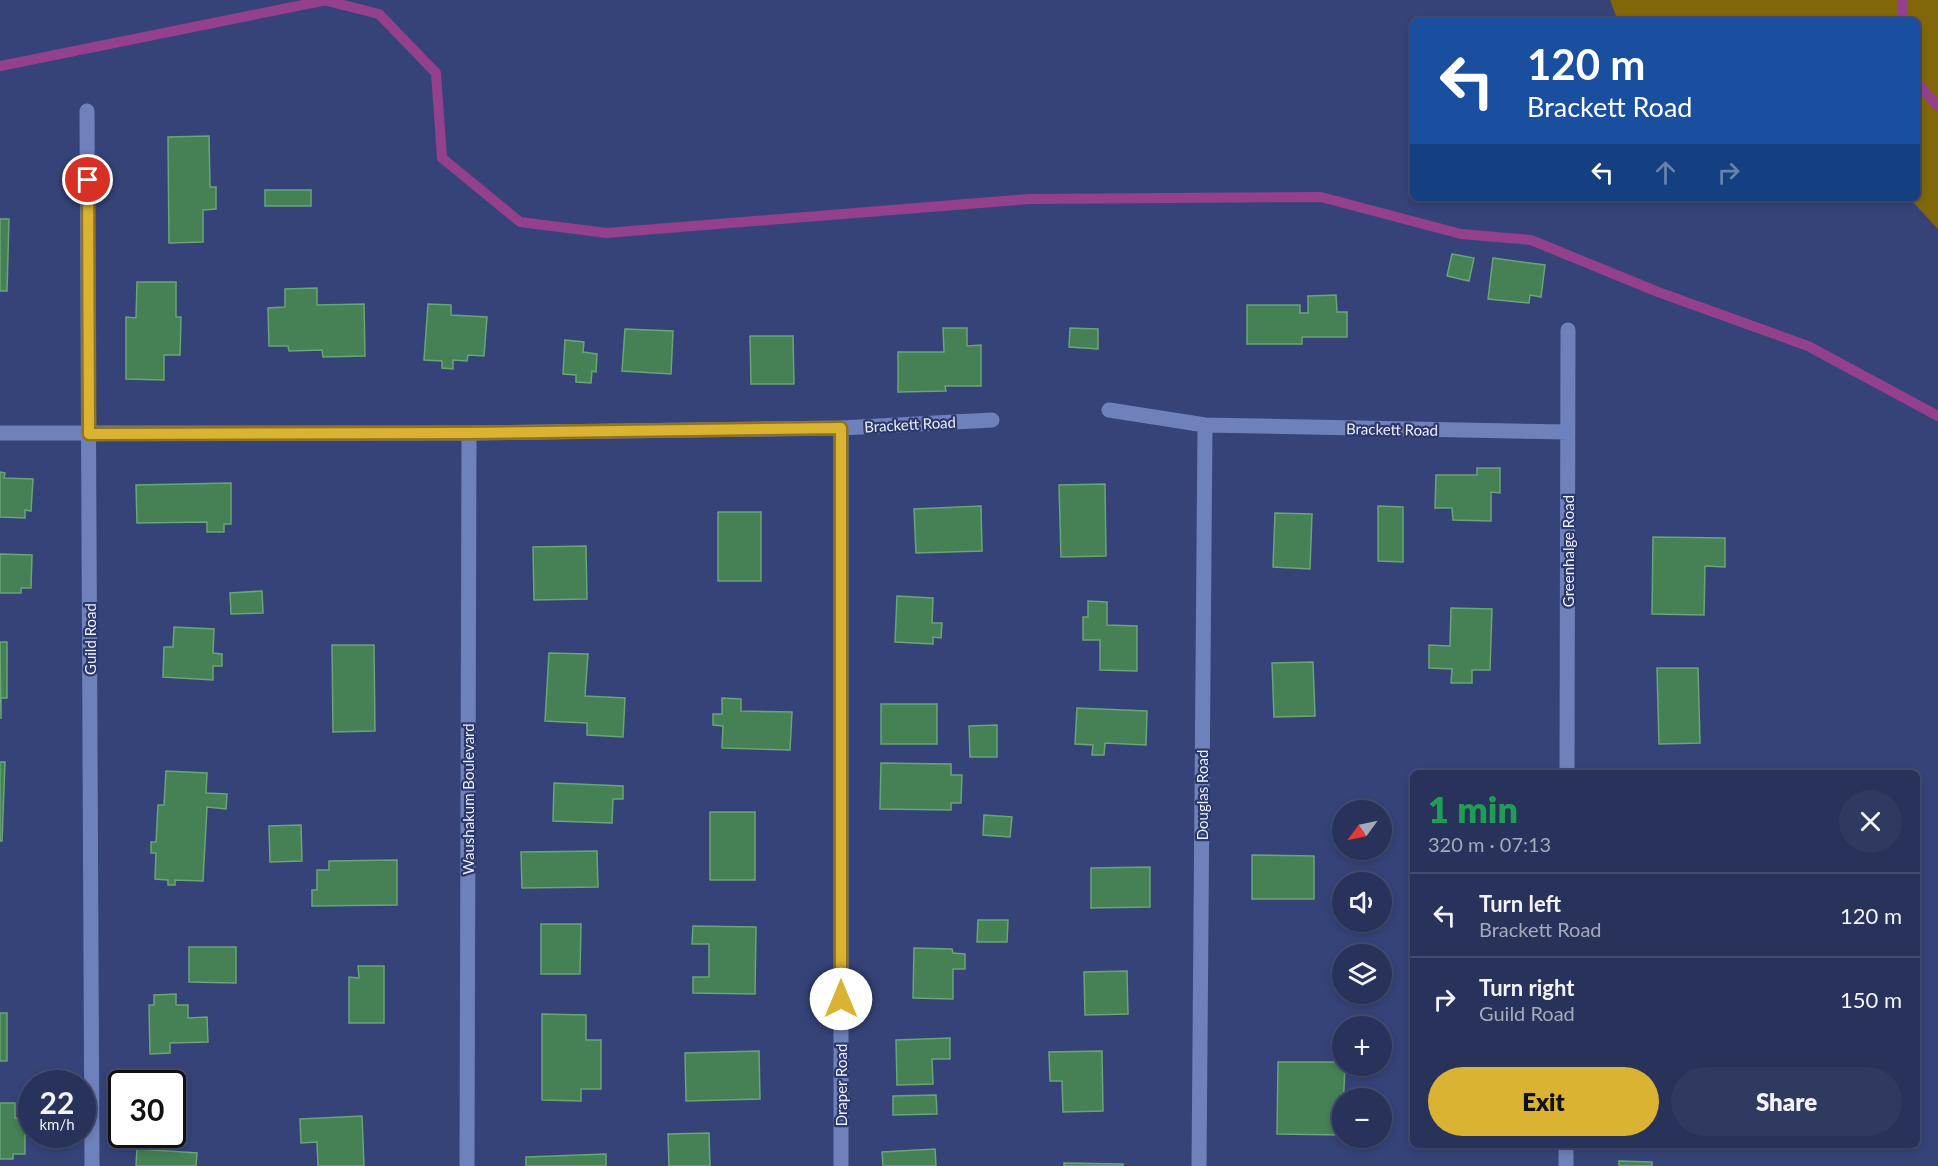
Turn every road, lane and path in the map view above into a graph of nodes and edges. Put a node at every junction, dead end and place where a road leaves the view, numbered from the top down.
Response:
1 (87, 111) dead end
2 (1568, 330) dead end
3 (1109, 410) dead end
4 (992, 420) dead end
5 (1205, 425) junction
6 (841, 428) junction
7 (1568, 432) junction
8 (0, 433) edge
9 (469, 433) junction
10 (89, 434) junction
11 (1567, 770) edge
12 (1566, 1148) edge
13 (92, 1166) edge
14 (466, 1166) edge
15 (842, 1166) edge
16 (1199, 1166) edge
17 (1566, 1166) edge

1 - 10 street, Guild Road
2 - 7 street, Greenhalge Road
3 - 5 street, Brackett Road
4 - 6 street, Brackett Road
5 - 7 street, Brackett Road
5 - 16 street, Douglas Road
6 - 9 street, Brackett Road
6 - 15 street, Draper Road
7 - 11 street, Greenhalge Road
8 - 10 street, Brackett Road
9 - 10 street, Brackett Road
9 - 14 street, Waushakum Boulevard
10 - 13 street, Guild Road
12 - 17 street

